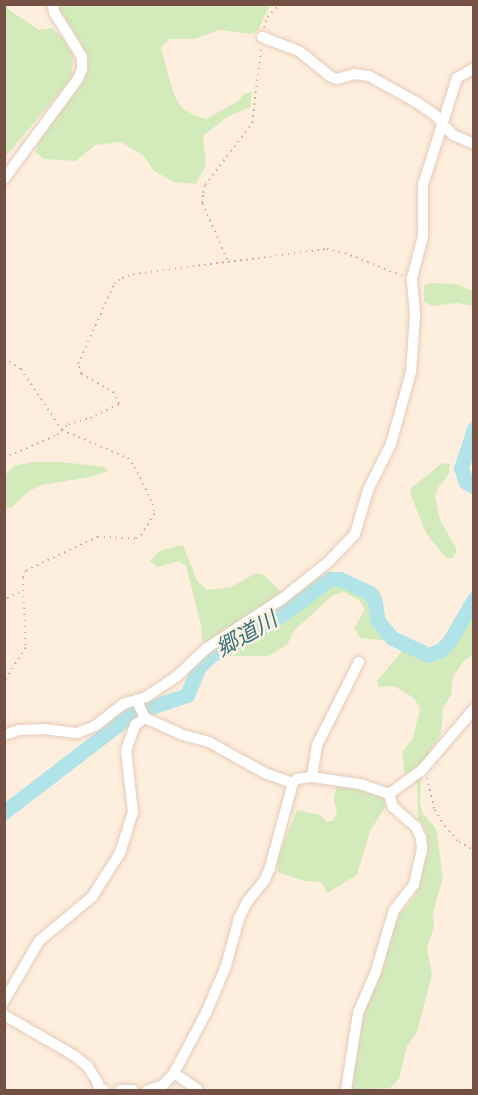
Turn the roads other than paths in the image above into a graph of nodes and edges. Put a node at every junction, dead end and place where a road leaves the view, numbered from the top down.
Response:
1 (53, 4) edge
2 (262, 37) road end
3 (474, 68) edge
4 (444, 124) junction
5 (474, 144) edge
6 (4, 179) edge
7 (359, 662) dead end
8 (474, 709) edge
9 (141, 710) junction
10 (4, 735) edge
11 (312, 777) junction
12 (293, 783) junction
13 (389, 794) junction
14 (4, 1001) edge
15 (4, 1015) edge
16 (174, 1073) junction
17 (100, 1090) edge
18 (120, 1090) edge
19 (133, 1090) edge
20 (148, 1090) edge
21 (198, 1090) edge
22 (346, 1090) edge

1 - 6 street
2 - 4 street
3 - 4 street
4 - 5 street
4 - 9 street
7 - 11 street
8 - 13 street
9 - 10 street
9 - 12 street
9 - 14 street
11 - 12 street
11 - 13 street
12 - 16 street
13 - 22 street
15 - 17 street
16 - 20 street
16 - 21 street
18 - 19 street

